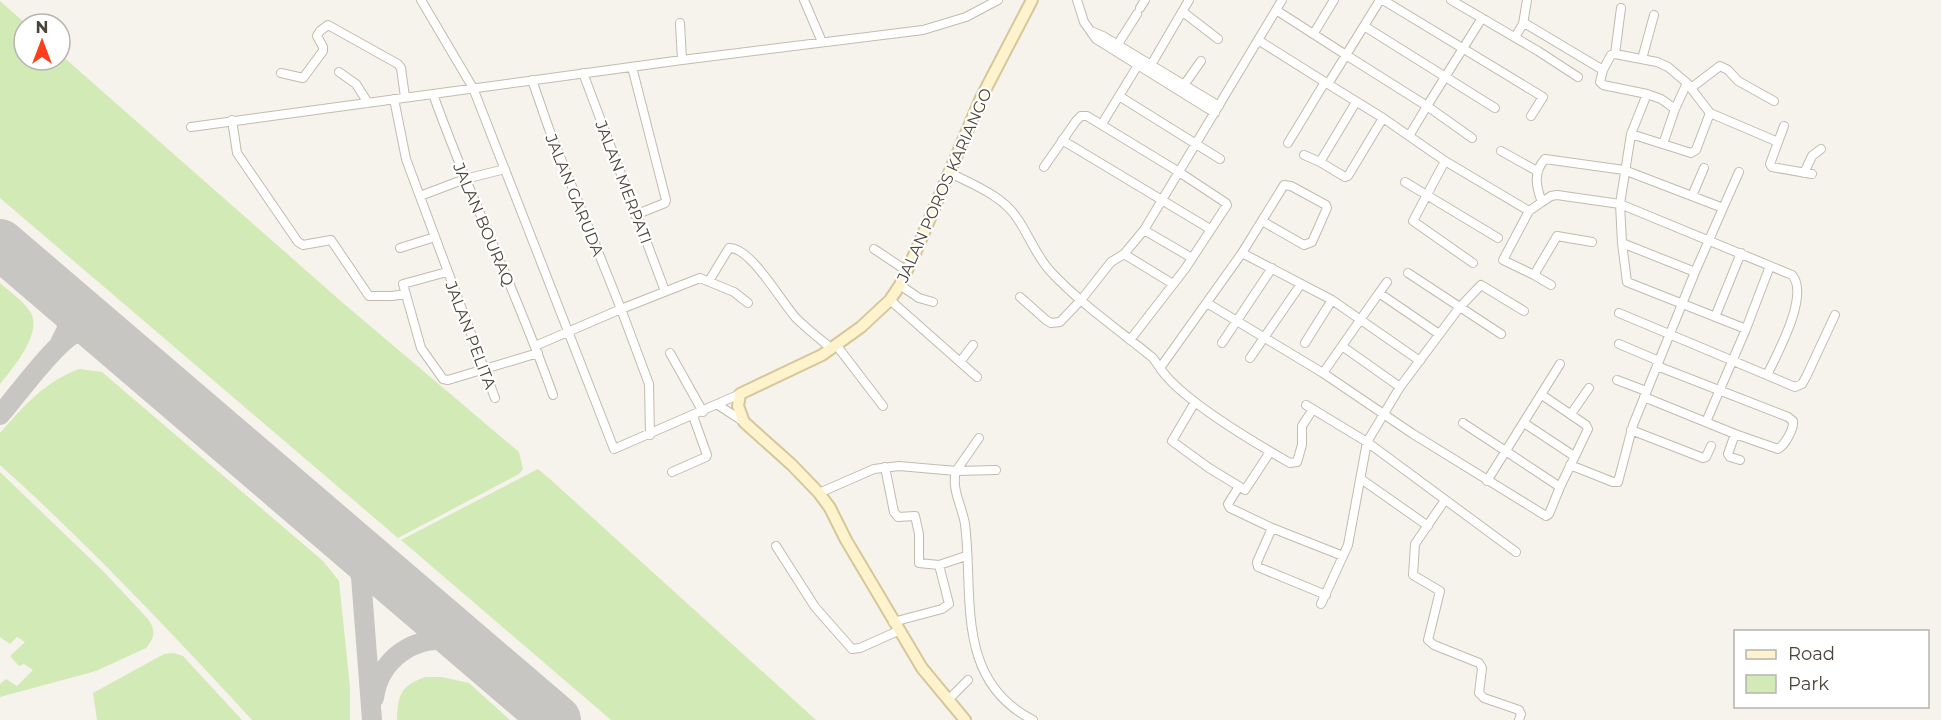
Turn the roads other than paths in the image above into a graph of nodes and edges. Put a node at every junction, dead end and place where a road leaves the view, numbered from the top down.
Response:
1 (421, 0) edge
2 (804, 0) edge
3 (998, 0) edge
4 (1032, 0) edge
5 (1077, 0) edge
6 (1145, 0) edge
7 (1189, 0) edge
8 (1282, 0) edge
9 (1334, 0) edge
10 (1381, 0) edge
11 (1451, 0) edge
12 (1527, 0) edge
13 (1621, 8) dead end
14 (1276, 10) junction
15 (1183, 12) junction
16 (1654, 15) dead end
17 (1482, 18) junction
18 (680, 23) dead end
19 (1523, 24) junction
20 (1364, 26) junction
21 (1091, 31) junction
22 (1314, 33) junction
23 (1515, 37) junction
24 (1218, 39) dead end
25 (1258, 40) junction
26 (822, 42) junction
27 (1118, 44) junction
28 (1463, 48) junction
29 (1615, 54) junction
30 (1346, 55) junction
31 (1642, 59) junction
32 (682, 60) junction
33 (1201, 61) dead end
34 (1138, 65) junction
35 (1151, 65) junction
36 (632, 66) junction
37 (1603, 70) junction
38 (339, 72) dead end
39 (281, 73) dead end
40 (583, 73) junction
41 (1446, 76) junction
42 (1578, 77) dead end
43 (532, 80) junction
44 (1326, 83) junction
45 (1184, 86) junction
46 (1689, 86) junction
47 (473, 88) junction
48 (433, 94) junction
49 (1647, 94) junction
50 (1119, 96) junction
51 (405, 97) junction
52 (394, 99) junction
53 (1774, 101) dead end
54 (1356, 102) junction
55 (368, 103) junction
56 (1427, 106) junction
57 (1495, 108) dead end
58 (1217, 109) junction
59 (1675, 109) junction
60 (1710, 113) junction
61 (1531, 116) dead end
62 (1383, 118) junction
63 (232, 120) junction
64 (1102, 124) junction
65 (1784, 126) dead end
66 (191, 127) dead end
67 (1631, 134) junction
68 (1409, 136) junction
69 (1472, 138) dead end
70 (1062, 140) junction
71 (1778, 142) junction
72 (1288, 143) dead end
73 (1196, 144) junction
74 (1663, 144) junction
75 (1821, 149) dead end
76 (1501, 151) dead end
77 (1304, 155) dead end
78 (1220, 159) dead end
79 (1445, 161) junction
80 (1320, 162) junction
81 (1044, 168) dead end
82 (1704, 168) dead end
83 (505, 169) junction
84 (1624, 170) junction
85 (1537, 171) junction
86 (948, 172) junction
87 (1179, 172) junction
88 (1738, 172) dead end
89 (465, 179) junction
90 (1405, 182) dead end
91 (1427, 193) junction
92 (420, 196) junction
93 (1692, 196) junction
94 (1162, 200) junction
95 (1542, 202) junction
96 (1620, 204) junction
97 (1723, 208) junction
98 (1529, 211) junction
99 (635, 215) junction
100 (1262, 221) junction
101 (1210, 229) junction
102 (1144, 230) junction
103 (435, 237) junction
104 (1498, 238) dead end
105 (1709, 240) junction
106 (1592, 242) dead end
107 (1622, 243) junction
108 (400, 248) dead end
109 (874, 249) dead end
110 (1242, 253) junction
111 (1741, 253) junction
112 (1124, 254) junction
113 (1192, 258) junction
114 (1473, 262) dead end
115 (1770, 266) junction
116 (1272, 268) junction
117 (907, 271) junction
118 (447, 272) junction
119 (1695, 272) junction
120 (1408, 273) dead end
121 (1533, 275) junction
122 (709, 281) junction
123 (1387, 282) dead end
124 (1173, 284) junction
125 (1301, 284) junction
126 (900, 285) junction
127 (1551, 285) dead end
128 (665, 291) junction
129 (1379, 293) junction
130 (406, 294) junction
131 (1020, 297) dead end
132 (890, 300) junction
133 (1081, 300) junction
134 (1332, 300) junction
135 (933, 302) dead end
136 (748, 303) dead end
137 (1207, 303) junction
138 (1682, 304) junction
139 (1459, 308) junction
140 (621, 309) junction
141 (1524, 311) dead end
142 (1618, 313) dead end
143 (1835, 315) dead end
144 (1715, 317) junction
145 (1361, 320) junction
146 (1237, 321) junction
147 (1746, 329) junction
148 (569, 330) junction
149 (1439, 334) junction
150 (1501, 334) dead end
151 (1670, 334) junction
152 (1263, 338) junction
153 (1130, 340) junction
154 (1222, 343) dead end
155 (1305, 343) dead end
156 (1619, 344) dead end
157 (973, 345) dead end
158 (1342, 346) junction
159 (835, 347) junction
160 (537, 349) junction
161 (670, 353) dead end
162 (1250, 358) dead end
163 (1732, 359) junction
164 (1420, 361) junction
165 (960, 362) junction
166 (1560, 364) dead end
167 (1658, 364) junction
168 (1160, 368) junction
169 (483, 369) junction
170 (1323, 373) junction
171 (1767, 375) junction
172 (977, 376) dead end
173 (1617, 380) dead end
174 (1400, 387) junction
175 (1589, 388) dead end
176 (1720, 391) junction
177 (740, 394) junction
178 (1645, 394) junction
179 (554, 395) dead end
180 (1542, 395) junction
181 (495, 398) dead end
182 (1195, 402) junction
183 (718, 405) junction
184 (883, 406) dead end
185 (703, 412) junction
186 (1383, 414) junction
187 (1571, 414) junction
188 (693, 417) junction
189 (744, 422) junction
190 (1706, 422) junction
191 (1464, 423) dead end
192 (1524, 423) junction
193 (1631, 430) junction
194 (1735, 434) junction
195 (650, 435) junction
196 (980, 438) dead end
197 (1367, 442) junction
198 (1711, 446) dead end
199 (1270, 452) junction
200 (1506, 452) junction
201 (1574, 456) junction
202 (1740, 460) dead end
203 (1570, 465) junction
204 (885, 467) junction
205 (996, 470) dead end
206 (956, 471) junction
207 (672, 472) dead end
208 (1361, 479) junction
209 (1487, 482) junction
210 (1560, 487) junction
211 (1238, 488) junction
212 (819, 493) junction
213 (1445, 500) junction
214 (1428, 526) junction
215 (1272, 528) junction
216 (776, 546) dead end
217 (1516, 552) dead end
218 (966, 556) junction
219 (1343, 556) junction
220 (939, 565) junction
221 (1326, 595) junction
222 (1321, 604) dead end
223 (896, 626) junction
224 (968, 680) dead end
225 (948, 700) junction
226 (965, 720) edge
227 (1033, 720) edge
228 (1519, 720) edge

1 - 47 street
2 - 26 street
3 - 26 street
4 - 86 main road, JALAN POROS KARIANGO
5 - 21 street
6 - 27 street
7 - 15 street
8 - 14 street
9 - 22 street
10 - 20 street
10 - 28 street
11 - 17 street
12 - 19 street
13 - 29 street
14 - 22 street
14 - 25 street
15 - 24 street
15 - 35 street
16 - 31 street
17 - 23 street
17 - 28 street
18 - 32 street
19 - 23 street
19 - 37 street
20 - 30 street
20 - 41 street
21 - 27 street
21 - 34 street
22 - 30 street
23 - 42 street
25 - 44 street
25 - 58 street
26 - 32 street
27 - 35 street
28 - 41 street
28 - 61 street
29 - 31 street
29 - 37 street
30 - 44 street
30 - 56 street
31 - 46 street
32 - 36 street
33 - 45 street
34 - 50 street
34 - 58 street
35 - 45 street
36 - 40 street
36 - 99 street
37 - 49 street
38 - 55 street
39 - 51 street
40 - 43 street
40 - 99 street, JALAN MERPATI
41 - 56 street
41 - 57 street
43 - 47 street
43 - 140 street, JALAN GARUDA
44 - 54 street
44 - 72 street
45 - 58 street
46 - 53 street
46 - 59 street
46 - 60 street
47 - 48 street
47 - 83 street
48 - 51 street
48 - 89 street, JALAN BOURAQ
49 - 59 street
49 - 67 street
50 - 64 street
50 - 73 street
51 - 52 street
52 - 55 street
52 - 92 street, JALAN PELITA
54 - 62 street
54 - 80 street
55 - 63 street
56 - 68 street
56 - 69 street
58 - 73 street
59 - 74 street
60 - 71 street
60 - 74 street
62 - 68 street
62 - 80 street
63 - 66 street
63 - 130 street
64 - 70 street
64 - 87 street
65 - 71 street
67 - 74 street
67 - 84 street
68 - 79 street
70 - 81 street
70 - 94 street
71 - 75 street
73 - 78 street
73 - 87 street
76 - 85 street
77 - 80 street
79 - 91 street
79 - 98 street
82 - 93 street
83 - 89 street
83 - 148 street
84 - 85 street
84 - 93 street
84 - 96 street
85 - 95 street
86 - 117 main road, JALAN POROS KARIANGO
86 - 133 street
87 - 94 street
87 - 101 street
88 - 97 street
89 - 92 street
89 - 160 street, JALAN BOURAQ
90 - 91 street
91 - 104 street
91 - 114 street
92 - 103 street, JALAN PELITA
93 - 97 street
94 - 101 street
94 - 102 street
95 - 96 street
95 - 98 street
96 - 105 street
96 - 107 street
97 - 105 street
98 - 121 street
99 - 128 street, JALAN MERPATI
100 - 100 street
100 - 110 street
101 - 113 street
102 - 112 street
102 - 113 street
103 - 108 street
103 - 118 street, JALAN PELITA
105 - 111 street
105 - 119 street
106 - 121 street
107 - 119 street
107 - 138 street
109 - 117 street
110 - 116 street
110 - 137 street
111 - 115 street
111 - 144 street
112 - 124 street
112 - 133 street
113 - 124 street
115 - 147 street
115 - 171 street
116 - 125 street
116 - 146 street
117 - 126 main road, JALAN POROS KARIANGO
118 - 130 street
118 - 169 street, JALAN PELITA
119 - 138 street
120 - 139 street
121 - 127 street
122 - 128 street
122 - 136 street
122 - 159 street
123 - 129 street
124 - 153 street
125 - 134 street
125 - 152 street
126 - 132 main road, JALAN POROS KARIANGO
126 - 135 street
128 - 140 street
129 - 145 street
129 - 149 street
130 - 169 street
131 - 133 street
132 - 159 main road, JALAN POROS KARIANGO
132 - 165 street
133 - 153 street
134 - 145 street
134 - 155 street
137 - 146 street
137 - 168 street
138 - 144 street
138 - 151 street
139 - 141 street
139 - 149 street
139 - 150 street
140 - 148 street
140 - 195 street, JALAN GARUDA
142 - 151 street
143 - 171 street
144 - 147 street
145 - 158 street
145 - 164 street
146 - 152 street
146 - 154 street
147 - 163 street
148 - 160 street
148 - 195 street
149 - 164 street
151 - 163 street
151 - 167 street
152 - 162 street
152 - 170 street
153 - 168 street
156 - 167 street
157 - 165 street
158 - 170 street
158 - 174 street
159 - 177 main road, JALAN POROS KARIANGO
159 - 184 street
160 - 169 street
160 - 179 street, JALAN BOURAQ
161 - 185 street
163 - 171 street
163 - 176 street
164 - 174 street
165 - 172 street
166 - 180 street
167 - 176 street
167 - 178 street
168 - 182 street
169 - 181 street, JALAN PELITA
170 - 186 street
173 - 178 street
174 - 186 street
175 - 187 street
176 - 190 street
176 - 194 street
177 - 183 street
177 - 189 main road
178 - 190 street
178 - 193 street
180 - 187 street
180 - 192 street
182 - 199 street
182 - 211 street
183 - 185 street
183 - 189 street
185 - 188 street
186 - 197 street
186 - 209 street
187 - 201 street
188 - 195 street
188 - 207 street
189 - 212 main road
190 - 194 street
191 - 200 street
192 - 200 street
192 - 201 street
193 - 198 street
193 - 203 street
194 - 202 street
196 - 206 street
197 - 199 street
197 - 208 street
197 - 213 street
199 - 211 street
200 - 209 street
200 - 210 street
201 - 203 street
203 - 210 street
204 - 206 street
204 - 212 street
204 - 220 street
205 - 206 street
206 - 218 street
208 - 214 street
208 - 219 street
209 - 210 street
211 - 215 street
212 - 223 main road
213 - 214 street
213 - 217 street
214 - 228 street
215 - 219 street
215 - 221 street
216 - 223 street
218 - 220 street
218 - 227 street
219 - 221 street
220 - 223 street
221 - 222 street
223 - 225 main road
224 - 225 street
225 - 226 main road

